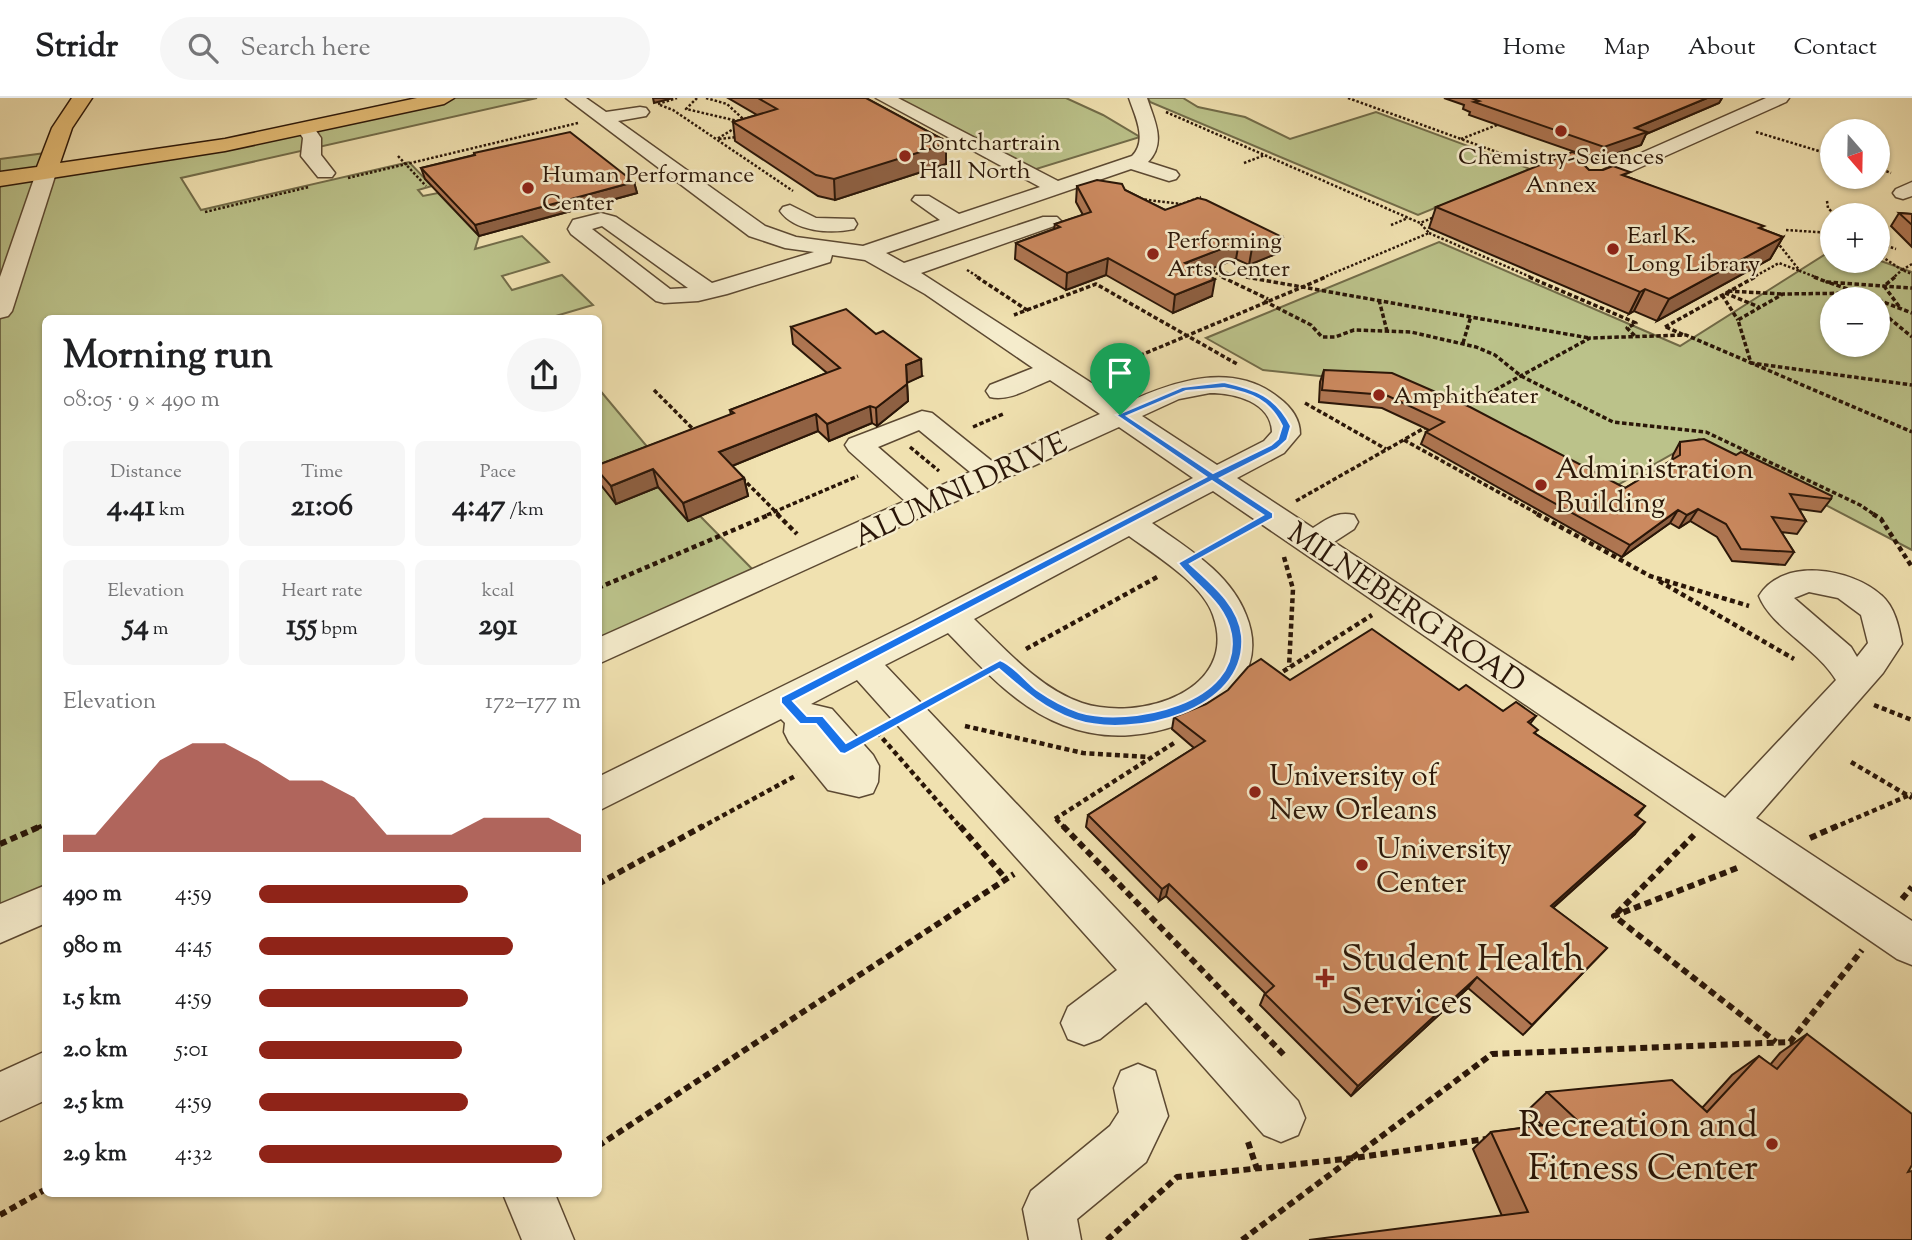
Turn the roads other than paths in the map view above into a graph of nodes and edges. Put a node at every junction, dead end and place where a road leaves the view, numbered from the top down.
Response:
1 (82, 98) edge
2 (371, 98) edge
3 (444, 98) edge
4 (885, 98) edge
5 (1780, 98) edge
6 (1134, 99) edge
7 (580, 109) edge
8 (640, 112) dead end
9 (304, 121) junction
10 (1644, 158) junction
11 (0, 159) edge
12 (50, 163) junction
13 (1131, 163) junction
14 (1668, 166) dead end
15 (1169, 174) dead end
16 (0, 179) edge
17 (325, 180) road end
18 (1587, 184) edge
19 (1059, 188) junction
20 (922, 200) dead end
21 (796, 204) road end
22 (957, 221) junction
23 (1049, 221) dead end
24 (830, 249) junction
25 (865, 253) junction
26 (903, 271) junction
27 (707, 291) junction
28 (2, 298) edge
29 (1052, 370) junction
30 (999, 391) dead end
31 (1120, 415) junction
32 (991, 475) junction
33 (1213, 477) junction
34 (927, 505) junction
35 (1129, 522) junction
36 (1343, 522) dead end
37 (1311, 543) junction
38 (951, 616) junction
39 (602, 650) edge
40 (861, 662) junction
41 (1851, 686) junction
42 (795, 710) junction
43 (836, 754) road end
44 (602, 787) edge
45 (1716, 832) junction
46 (42, 905) edge
47 (0, 924) edge
48 (1912, 945) edge
49 (1149, 972) junction
50 (1084, 1023) dead end
51 (42, 1076) edge
52 (1138, 1088) dead end
53 (0, 1097) edge
54 (1263, 1124) road end
55 (530, 1197) edge
56 (548, 1240) edge
57 (1055, 1240) edge

1 - 12 main road
2 - 9 main road
3 - 9 main road
4 - 19 street
5 - 10 street
6 - 13 street
7 - 8 street
7 - 24 street, MILNEBERG ROAD
9 - 12 main road
9 - 17 street
10 - 14 street
10 - 18 street
11 - 12 main road
12 - 16 main road
12 - 28 street
13 - 15 street
13 - 19 street
19 - 22 street
20 - 22 street
21 - 24 street
22 - 25 street
23 - 26 street
24 - 25 street, MILNEBERG ROAD
24 - 27 street
25 - 26 street, MILNEBERG ROAD
26 - 29 street, MILNEBERG ROAD
27 - 27 street
29 - 30 street
29 - 31 street, MILNEBERG ROAD
31 - 32 street, ALUMNI DRIVE
31 - 33 street, MILNEBERG ROAD
31 - 33 street, ALUMNI DRIVE
32 - 34 street, ALUMNI DRIVE
32 - 34 street
33 - 35 street, ALUMNI DRIVE
33 - 37 street, MILNEBERG ROAD
34 - 39 street, ALUMNI DRIVE
35 - 38 street, ALUMNI DRIVE
35 - 38 street
36 - 37 street
37 - 45 street, MILNEBERG ROAD
38 - 40 street, ALUMNI DRIVE
40 - 42 street, ALUMNI DRIVE
40 - 49 street
41 - 41 street
41 - 45 street
42 - 43 street
42 - 44 street, ALUMNI DRIVE
45 - 48 street, MILNEBERG ROAD
46 - 47 street
49 - 50 street
49 - 54 street
51 - 53 street
52 - 57 street
55 - 56 street

